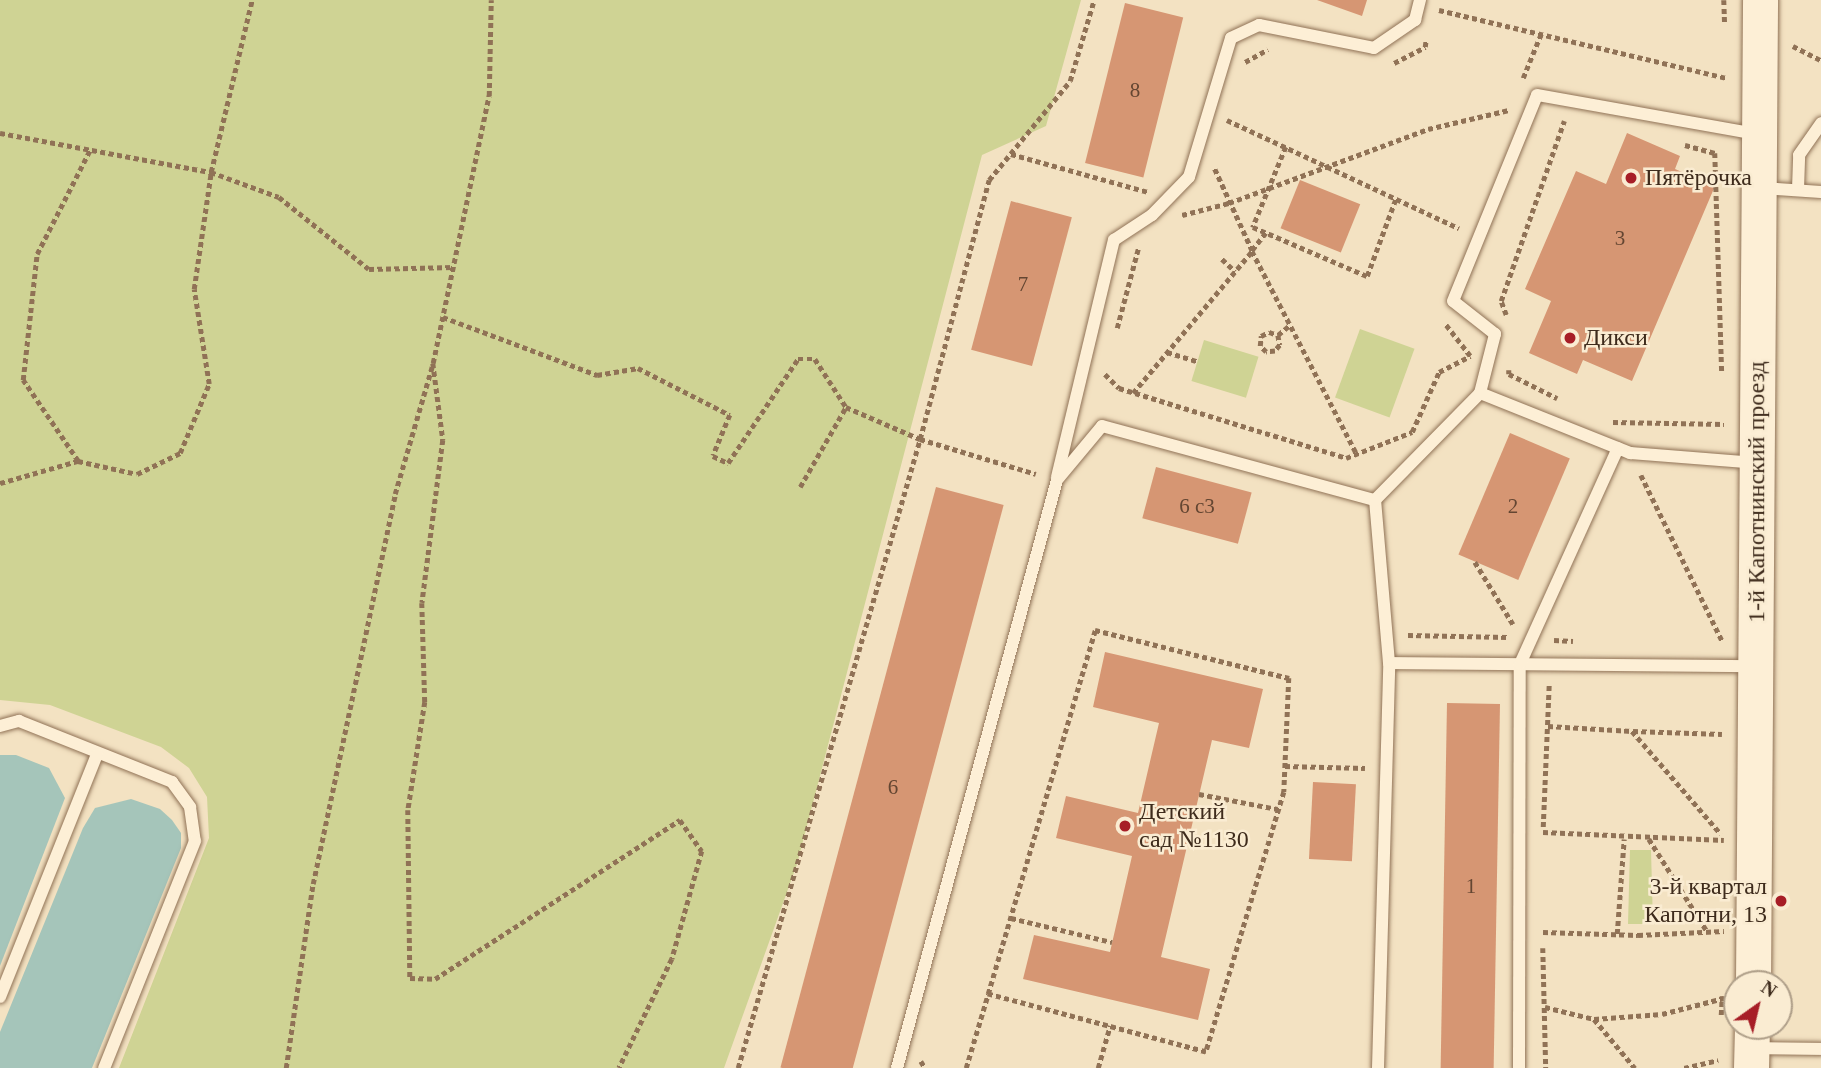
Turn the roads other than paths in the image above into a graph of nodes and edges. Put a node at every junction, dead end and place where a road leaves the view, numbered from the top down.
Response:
1 (1760, 0) edge
2 (1426, 4) edge
3 (1821, 123) edge
4 (1757, 134) junction
5 (1758, 187) junction
6 (1798, 189) junction
7 (1821, 192) edge
8 (1480, 393) junction
9 (1618, 448) junction
10 (1758, 463) junction
11 (1057, 480) junction
12 (1375, 500) junction
13 (1745, 655) junction
14 (1389, 663) junction
15 (1520, 664) junction
16 (0, 726) edge
17 (97, 755) junction
18 (1733, 970) edge
19 (0, 997) edge
20 (1735, 1046) edge
21 (1821, 1049) edge
22 (104, 1068) edge
23 (897, 1068) edge
24 (1378, 1068) edge
25 (1519, 1068) edge

1 - 4 street, 1-й Капотнинский проезд
2 - 11 lane
3 - 6 lane
4 - 5 street, 1-й Капотнинский проезд
4 - 8 lane
5 - 6 lane
5 - 10 street, 1-й Капотнинский проезд
6 - 7 lane
8 - 9 lane
8 - 12 lane
9 - 10 lane
9 - 15 lane
10 - 13 street, 1-й Капотнинский проезд
11 - 12 lane
11 - 23 lane
12 - 14 lane
13 - 15 lane
13 - 18 street, 1-й Капотнинский проезд
14 - 15 lane
14 - 24 lane
15 - 25 lane
16 - 17 lane
17 - 19 lane
17 - 22 lane
20 - 21 lane

